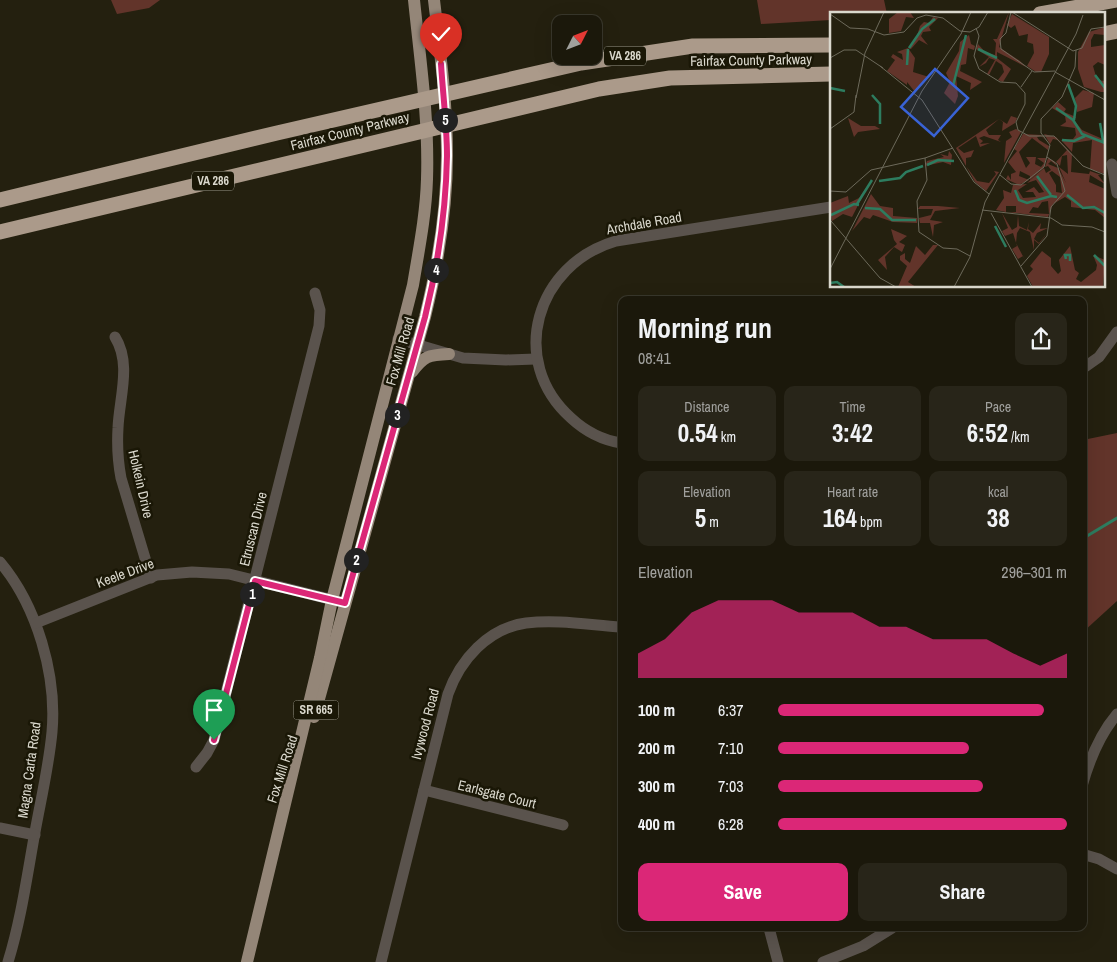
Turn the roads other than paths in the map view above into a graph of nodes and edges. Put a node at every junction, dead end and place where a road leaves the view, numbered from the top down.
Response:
1 (414, 0) edge
2 (434, 0) edge
3 (1117, 0) edge
4 (1051, 12) edge
5 (1117, 31) edge
6 (1104, 34) edge
7 (830, 44) edge
8 (830, 74) edge
9 (443, 95) junction
10 (424, 99) junction
11 (445, 126) junction
12 (426, 129) junction
13 (1111, 164) edge
14 (1117, 193) edge
15 (0, 200) edge
16 (830, 207) edge
17 (0, 232) edge
18 (315, 293) dead end
19 (1117, 332) edge
20 (115, 337) dead end
21 (398, 339) junction
22 (417, 344) junction
23 (448, 354) junction
24 (536, 358) junction
25 (1087, 365) edge
26 (407, 378) junction
27 (618, 443) edge
28 (0, 562) edge
29 (151, 578) junction
30 (255, 581) junction
31 (332, 600) junction
32 (345, 603) junction
33 (36, 623) junction
34 (618, 627) edge
35 (1117, 714) edge
36 (196, 766) dead end
37 (1087, 772) edge
38 (424, 790) junction
39 (283, 816) junction
40 (563, 825) dead end
41 (0, 828) edge
42 (35, 835) junction
43 (1087, 855) edge
44 (1117, 869) edge
45 (770, 931) edge
46 (887, 931) edge
47 (8, 962) edge
48 (247, 962) edge
49 (380, 962) edge
50 (778, 962) edge
51 (823, 962) edge

1 - 10 main road, Fox Mill Road / SR 665
2 - 9 main road, Fox Mill Road / SR 665
3 - 4 highway
5 - 6 highway
7 - 9 highway, Fairfax County Parkway / VA 286
8 - 11 highway, Fairfax County Parkway / VA 286
9 - 10 highway, Fairfax County Parkway / VA 286
9 - 11 main road, Fox Mill Road / SR 665
10 - 12 main road, Fox Mill Road / SR 665
10 - 15 highway, Fairfax County Parkway / VA 286
11 - 12 highway, Fairfax County Parkway / VA 286
11 - 22 main road, Fox Mill Road / SR 665
12 - 17 highway, Fairfax County Parkway / VA 286
12 - 21 main road, Fox Mill Road / SR 665
13 - 14 street
16 - 24 street, Archdale Road
18 - 30 street, Etruscan Drive
19 - 25 street
20 - 29 street, Holkein Drive
21 - 22 street
21 - 31 main road, Fox Mill Road / SR 665
22 - 23 street
22 - 26 main road, Fox Mill Road / SR 665
23 - 24 street
23 - 26 main road
24 - 27 street
26 - 32 main road, Fox Mill Road / SR 665
28 - 33 street, Magna Carta Road
29 - 30 street, Keele Drive
29 - 33 street, Keele Drive
30 - 31 street, Keele Drive
30 - 36 street, Etruscan Drive
31 - 32 street, Keele Drive
31 - 39 main road, Fox Mill Road / SR 665
32 - 39 main road, Fox Mill Road / SR 665
33 - 42 street, Magna Carta Road
34 - 38 street, Ivywood Road
35 - 37 street
38 - 40 street, Earlsgate Court
38 - 49 street, Ivywood Road
39 - 48 main road, Fox Mill Road / SR 665
41 - 42 street
42 - 47 street, Magna Carta Road
43 - 44 street
45 - 50 street
46 - 51 street

